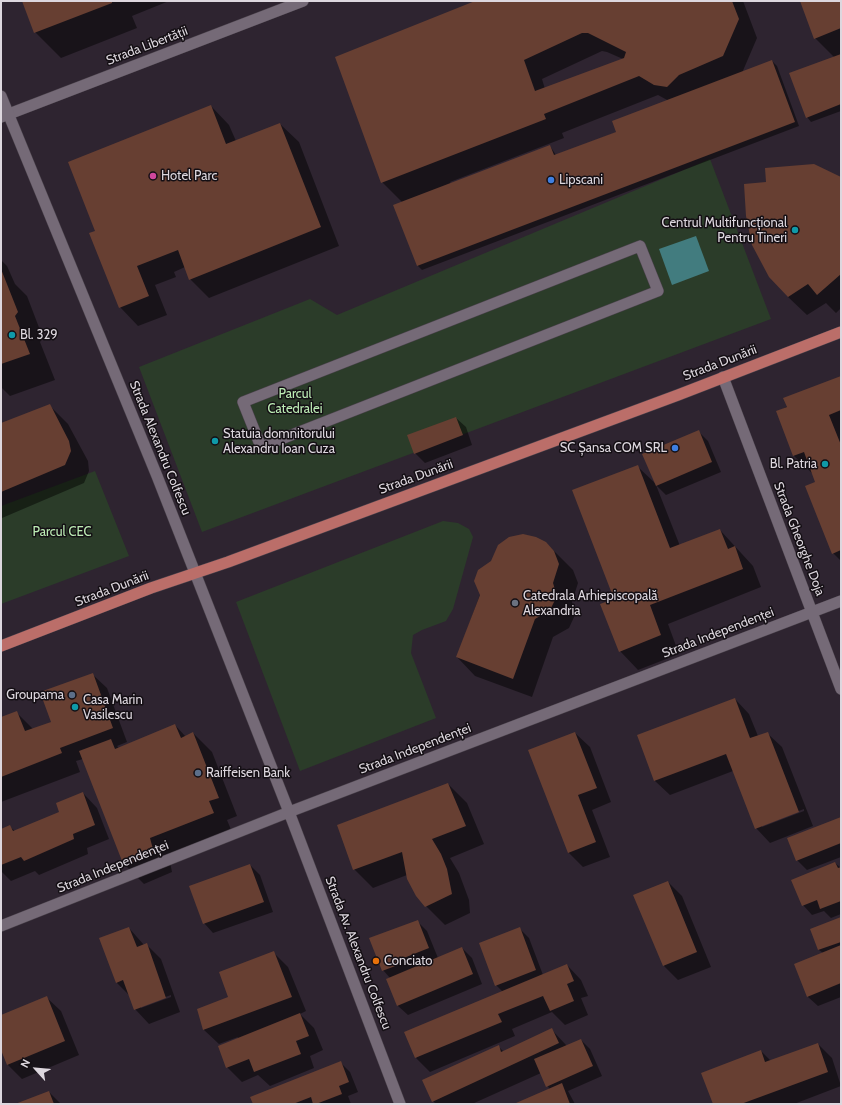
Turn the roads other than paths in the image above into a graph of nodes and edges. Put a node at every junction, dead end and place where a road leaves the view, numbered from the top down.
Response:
1 (303, 1) edge
2 (1, 96) edge
3 (5, 116) edge
4 (841, 332) edge
5 (723, 377) junction
6 (243, 402) joint
7 (195, 573) junction
8 (841, 601) edge
9 (811, 612) junction
10 (1, 646) edge
11 (841, 689) edge
12 (289, 812) junction
13 (1, 926) edge
14 (400, 1104) edge

1 - 3 street, Strada Libertății
2 - 3 street, Strada Alexandru Colfescu
3 - 7 street, Strada Alexandru Colfescu
4 - 5 main road, Strada Dunării
5 - 7 main road, Strada Dunării
5 - 9 street, Strada Gheorghe Doja
6 - 6 street
7 - 10 main road, Strada Dunării
7 - 12 street, Strada Alexandru Colfescu
8 - 9 street, Strada Independenței
9 - 11 street, Strada Gheorghe Doja
9 - 12 street, Strada Independenței
12 - 13 street, Strada Independenței
12 - 14 street, Strada Av. Alexandru Colfescu

